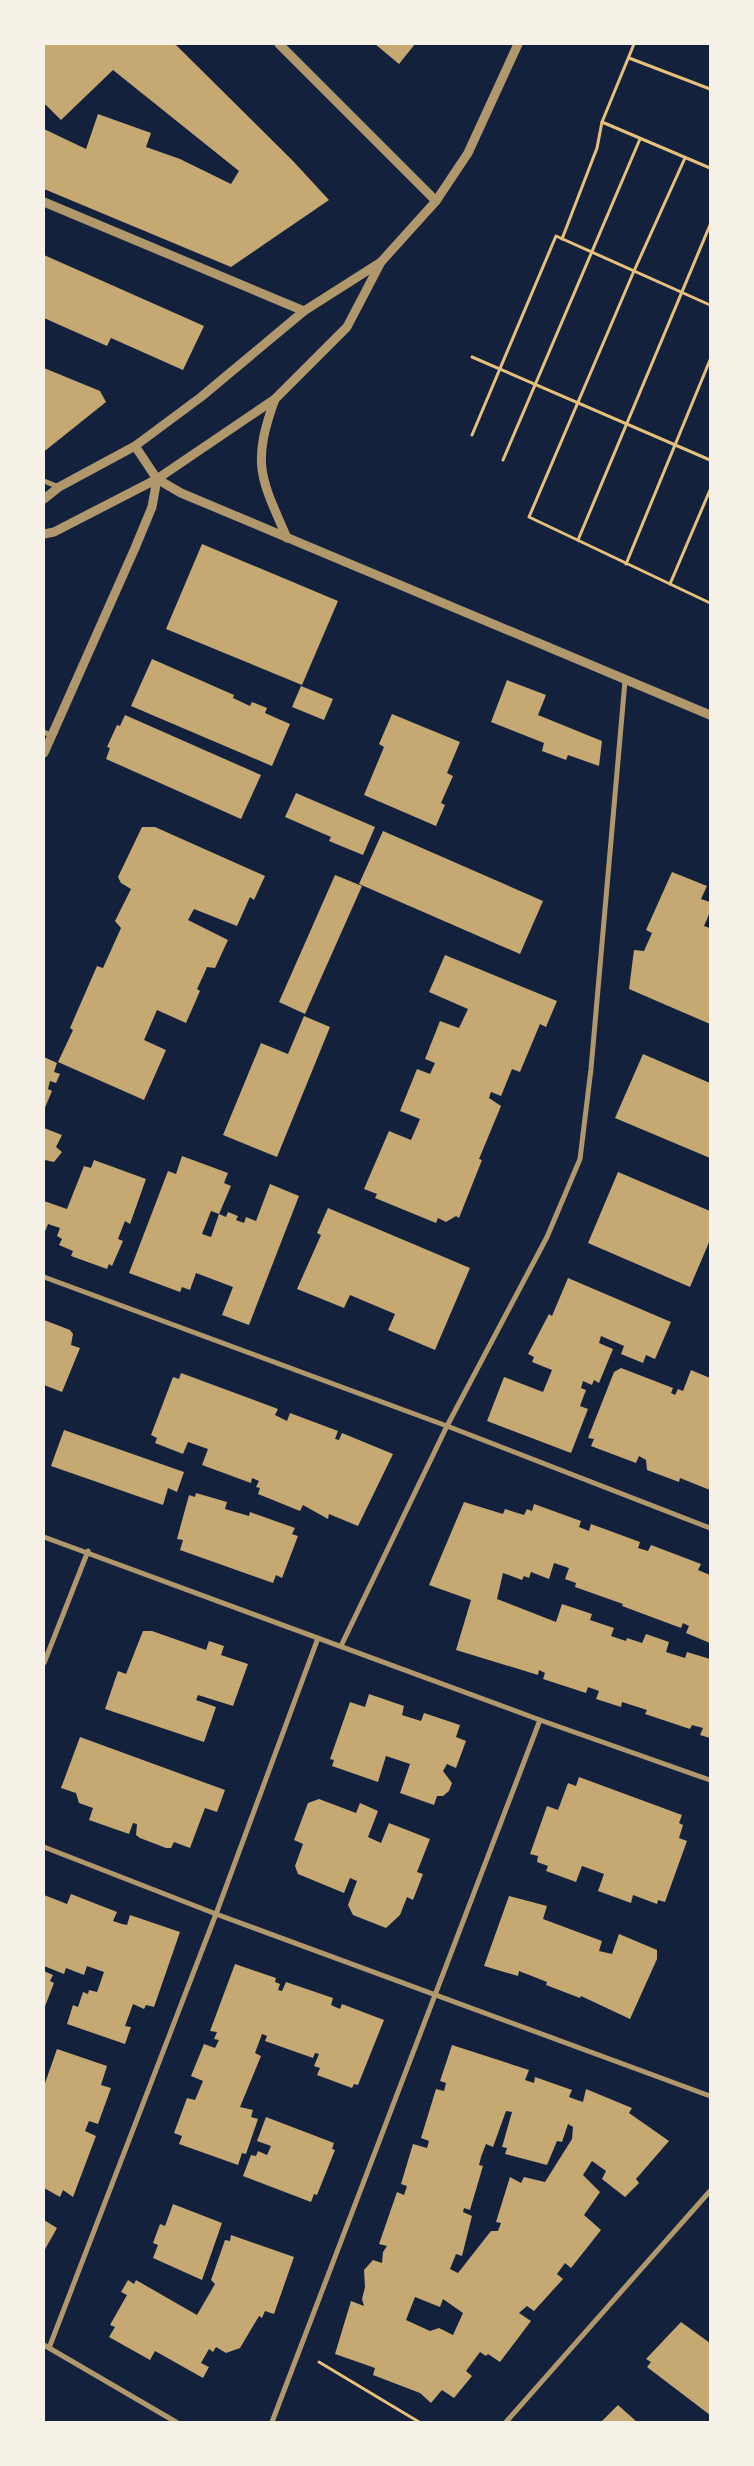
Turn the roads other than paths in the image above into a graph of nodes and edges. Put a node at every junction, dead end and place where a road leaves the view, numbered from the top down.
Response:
1 (279, 44) edge
2 (518, 44) edge
3 (436, 201) junction
4 (44, 202) edge
5 (381, 262) junction
6 (304, 311) junction
7 (274, 399) junction
8 (135, 446) junction
9 (157, 479) junction
10 (44, 482) edge
11 (59, 487) junction
12 (44, 499) edge
13 (44, 534) edge
14 (288, 538) junction
15 (625, 681) junction
16 (710, 715) edge
17 (48, 734) edge
18 (44, 754) edge
19 (44, 1277) edge
20 (447, 1426) junction
21 (710, 1528) edge
22 (44, 1537) edge
23 (88, 1552) junction
24 (318, 1638) junction
25 (341, 1646) junction
26 (44, 1663) edge
27 (540, 1720) junction
28 (710, 1780) edge
29 (44, 1847) edge
30 (216, 1914) junction
31 (435, 1995) junction
32 (710, 2096) edge
33 (710, 2191) edge
34 (46, 2346) edge
35 (176, 2422) edge
36 (272, 2422) edge
37 (506, 2422) edge

1 - 3 street
2 - 3 street
3 - 5 street
4 - 6 street
5 - 6 street
5 - 7 street
6 - 8 street
7 - 9 street
7 - 14 street
8 - 9 street
8 - 11 street
9 - 13 street
9 - 14 street
9 - 17 street
10 - 11 street
11 - 12 street
14 - 15 street
15 - 16 street
15 - 20 street
17 - 18 street
19 - 20 street
20 - 21 street
20 - 25 street
22 - 23 street
23 - 24 street
23 - 26 street
24 - 25 street
24 - 30 street
25 - 27 street
27 - 28 street
27 - 31 street
29 - 30 street
30 - 31 street
30 - 34 street
31 - 32 street
31 - 36 street
33 - 37 street
34 - 35 street

